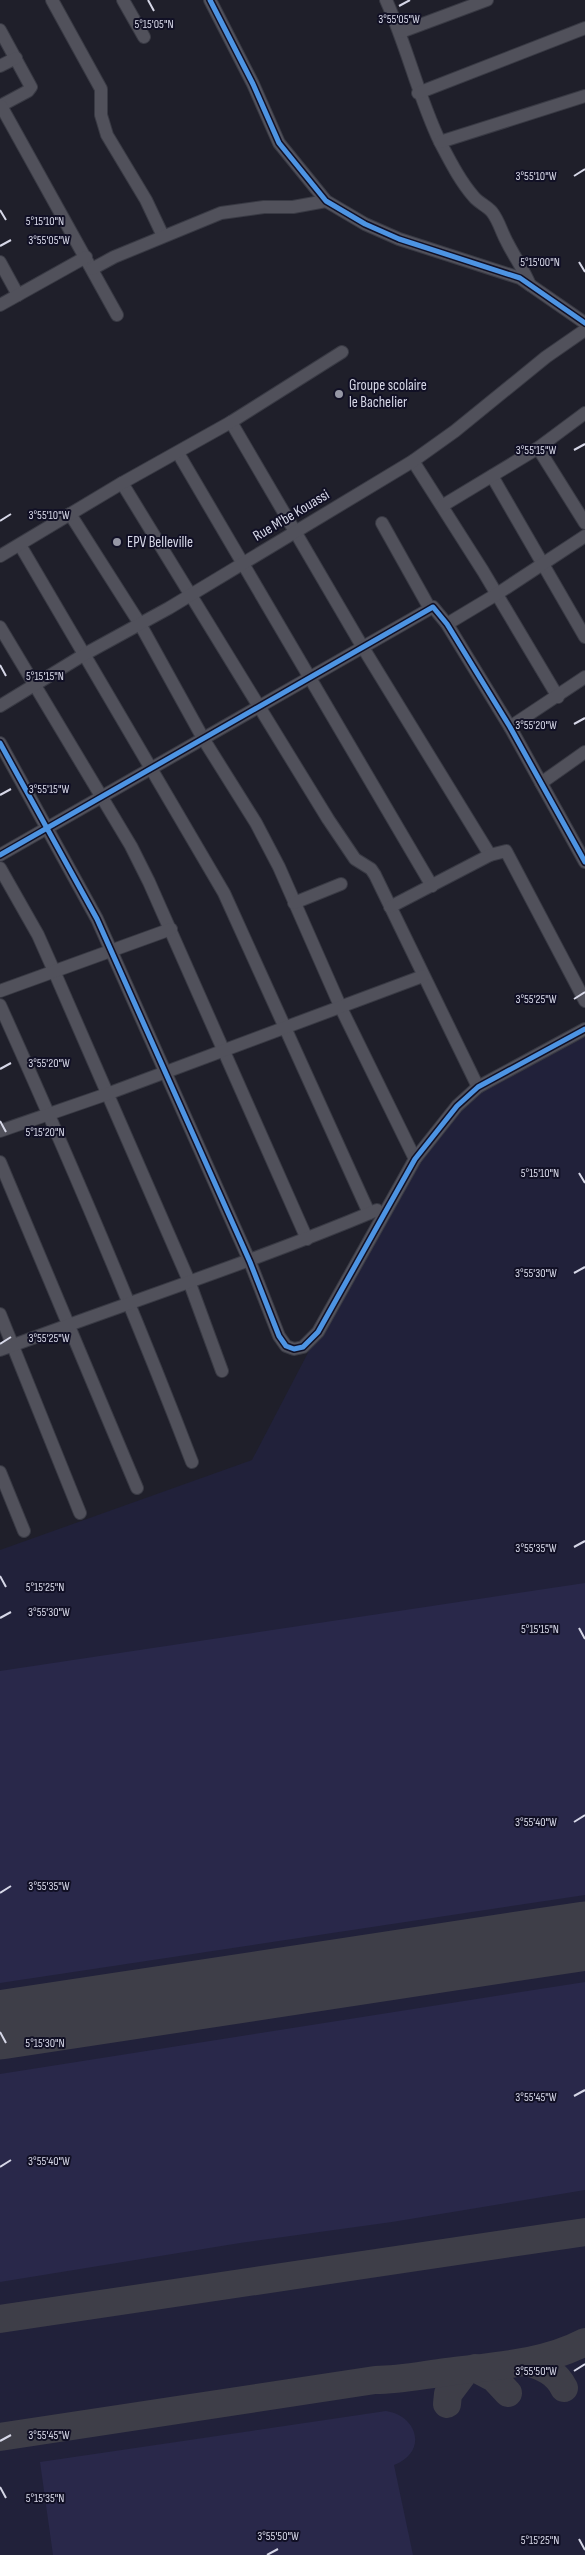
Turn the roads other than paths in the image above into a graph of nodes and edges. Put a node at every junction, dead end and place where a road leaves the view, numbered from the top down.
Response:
1 (52, 0) edge
2 (123, 0) edge
3 (210, 0) edge
4 (386, 0) edge
5 (487, 0) edge
6 (585, 28) edge
7 (0, 30) edge
8 (401, 32) junction
9 (144, 37) dead end
10 (16, 58) junction
11 (0, 66) edge
12 (418, 93) junction
13 (585, 96) edge
14 (0, 106) edge
15 (440, 142) junction
16 (326, 201) junction
17 (163, 236) junction
18 (0, 262) edge
19 (89, 263) junction
20 (530, 285) junction
21 (18, 295) junction
22 (0, 305) edge
23 (117, 315) dead end
24 (585, 323) edge
25 (585, 330) edge
26 (342, 352) dead end
27 (585, 412) edge
28 (231, 422) junction
29 (538, 448) junction
30 (178, 453) junction
31 (413, 461) junction
32 (492, 476) junction
33 (122, 483) junction
34 (442, 506) junction
35 (70, 514) junction
36 (382, 522) dead end
37 (585, 523) edge
38 (295, 531) junction
39 (585, 536) edge
40 (20, 545) junction
41 (0, 556) edge
42 (242, 562) junction
43 (542, 565) junction
44 (497, 594) junction
45 (191, 595) junction
46 (429, 607) junction
47 (140, 624) junction
48 (447, 624) junction
49 (0, 627) edge
50 (585, 637) edge
51 (362, 646) junction
52 (86, 654) junction
53 (310, 676) junction
54 (585, 677) edge
55 (35, 685) junction
56 (558, 697) junction
57 (0, 706) edge
58 (259, 706) junction
59 (510, 727) junction
60 (204, 740) junction
61 (0, 743) edge
62 (585, 752) edge
63 (152, 769) junction
64 (541, 783) junction
65 (101, 799) junction
66 (48, 828) junction
67 (0, 855) edge
68 (490, 855) junction
69 (585, 862) edge
70 (0, 868) edge
71 (340, 884) dead end
72 (432, 886) junction
73 (294, 903) junction
74 (390, 907) junction
75 (171, 929) junction
76 (111, 950) junction
77 (54, 971) junction
78 (423, 976) junction
79 (0, 991) edge
80 (585, 1001) edge
81 (0, 1005) edge
82 (341, 1008) junction
83 (284, 1028) junction
84 (585, 1028) edge
85 (224, 1049) junction
86 (166, 1072) junction
87 (478, 1086) junction
88 (107, 1094) junction
89 (48, 1113) junction
90 (0, 1131) edge
91 (415, 1159) junction
92 (0, 1162) edge
93 (387, 1206) junction
94 (370, 1213) junction
95 (308, 1239) junction
96 (250, 1262) junction
97 (189, 1281) junction
98 (128, 1302) junction
99 (0, 1314) edge
100 (68, 1324) junction
101 (13, 1345) junction
102 (0, 1350) edge
103 (222, 1371) dead end
104 (192, 1462) dead end
105 (0, 1472) edge
106 (137, 1488) dead end
107 (80, 1513) dead end
108 (24, 1531) dead end

1 - 17 street
2 - 9 street
3 - 16 street
4 - 8 street
5 - 8 street
6 - 12 street
7 - 10 street
8 - 12 street
10 - 11 street
10 - 14 street
12 - 15 street
13 - 15 street
14 - 19 street
15 - 20 street
16 - 17 street
16 - 20 street
17 - 19 street
18 - 21 street
19 - 21 street
19 - 23 street
20 - 24 street
21 - 22 street
25 - 31 street, Rue M'be Kouassi
26 - 28 street
27 - 29 street
28 - 30 street
28 - 38 street
29 - 32 street
29 - 37 street
30 - 33 street
30 - 42 street
31 - 34 street
31 - 38 street, Rue M'be Kouassi
32 - 34 street
32 - 43 street
33 - 35 street
33 - 45 street
34 - 44 street
35 - 40 street
35 - 47 street
36 - 46 street
38 - 42 street, Rue M'be Kouassi
38 - 51 street
39 - 43 street
40 - 41 street
40 - 52 street
42 - 45 street, Rue M'be Kouassi
42 - 53 street
43 - 44 street
43 - 50 street
44 - 48 street
44 - 56 street
45 - 47 street, Rue M'be Kouassi
45 - 58 street
46 - 48 street
46 - 51 street
47 - 52 street, Rue M'be Kouassi
47 - 60 street
48 - 59 street
49 - 55 street
51 - 53 street
51 - 68 street
52 - 55 street, Rue M'be Kouassi
52 - 63 street
53 - 58 street
53 - 72 street
54 - 56 street
55 - 57 street, Rue M'be Kouassi
55 - 65 street
56 - 59 street
58 - 60 street
58 - 74 street
59 - 64 street
60 - 63 street
60 - 73 street
61 - 66 street
62 - 64 street
63 - 65 street
63 - 83 street
64 - 69 street
65 - 66 street
65 - 75 street
66 - 67 street
66 - 76 street
68 - 72 street
68 - 80 street
70 - 77 street
71 - 73 street
72 - 74 street
73 - 82 street
74 - 78 street
75 - 76 street
75 - 85 street
76 - 77 street
76 - 86 street
77 - 79 street
77 - 88 street
78 - 82 street
78 - 87 street
81 - 89 street
82 - 83 street
82 - 91 street
83 - 85 street
83 - 94 street
84 - 87 street
85 - 86 street
85 - 95 street
86 - 88 street
86 - 96 street
87 - 91 street
88 - 89 street
88 - 97 street
89 - 90 street
89 - 98 street
91 - 93 street
92 - 100 street
93 - 94 street
93 - 96 street
94 - 95 street
95 - 96 street
96 - 97 street
97 - 98 street
97 - 103 street
98 - 100 street
98 - 104 street
99 - 101 street
100 - 101 street
100 - 106 street
101 - 102 street
101 - 107 street
105 - 108 street

